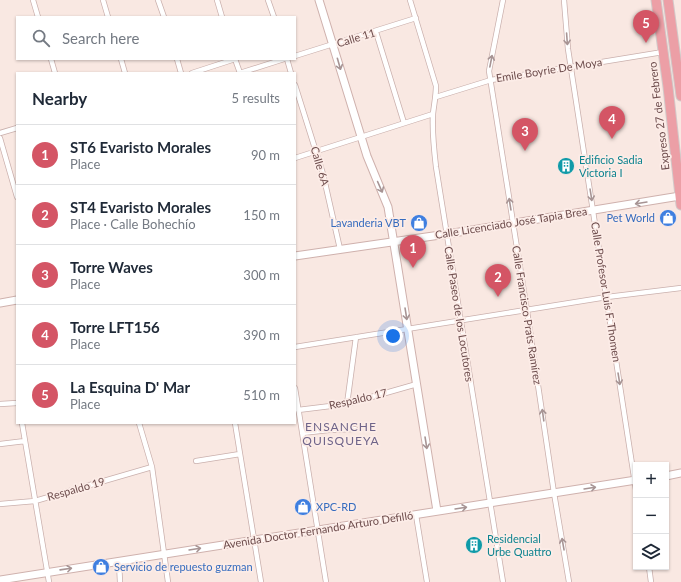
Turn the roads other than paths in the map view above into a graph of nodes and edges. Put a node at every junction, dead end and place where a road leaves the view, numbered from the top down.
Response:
1 (34, 0) edge
2 (103, 0) edge
3 (158, 0) edge
4 (217, 0) edge
5 (268, 0) edge
6 (319, 0) edge
7 (410, 0) edge
8 (503, 0) edge
9 (564, 0) edge
10 (656, 0) edge
11 (668, 0) edge
12 (38, 16) edge
13 (108, 16) edge
14 (164, 16) edge
15 (222, 16) edge
16 (274, 16) edge
17 (416, 18) junction
18 (376, 32) junction
19 (334, 44) junction
20 (663, 52) junction
21 (296, 56) edge
22 (51, 60) edge
23 (121, 60) edge
24 (177, 60) edge
25 (232, 60) edge
26 (235, 60) edge
27 (282, 60) edge
28 (285, 60) edge
29 (571, 67) junction
30 (55, 72) edge
31 (125, 72) edge
32 (181, 72) edge
33 (195, 72) edge
34 (240, 72) edge
35 (243, 72) edge
36 (291, 72) edge
37 (680, 75) edge
38 (491, 80) junction
39 (296, 88) edge
40 (681, 96) edge
41 (436, 97) junction
42 (433, 114) junction
43 (404, 123) junction
44 (16, 128) edge
45 (0, 133) edge
46 (0, 138) edge
47 (362, 138) junction
48 (316, 152) junction
49 (296, 158) edge
50 (16, 193) edge
51 (680, 201) edge
52 (594, 210) junction
53 (513, 223) junction
54 (447, 234) junction
55 (394, 241) junction
56 (340, 249) junction
57 (296, 255) edge
58 (681, 288) edge
59 (607, 297) junction
60 (16, 300) edge
61 (0, 303) edge
62 (527, 311) junction
63 (460, 321) junction
64 (408, 328) junction
65 (356, 337) junction
66 (296, 347) edge
67 (417, 384) junction
68 (296, 395) edge
69 (16, 403) edge
70 (0, 404) edge
71 (347, 404) junction
72 (298, 410) junction
73 (22, 424) edge
74 (139, 424) edge
75 (235, 424) edge
76 (355, 429) dead end
77 (302, 433) junction
78 (25, 441) junction
79 (0, 444) edge
80 (240, 454) junction
81 (196, 461) dead end
82 (152, 467) junction
83 (633, 467) edge
84 (681, 473) edge
85 (669, 475) edge
86 (633, 480) edge
87 (554, 493) junction
88 (34, 500) junction
89 (490, 503) junction
90 (0, 504) edge
91 (437, 511) junction
92 (416, 515) junction
93 (319, 530) junction
94 (254, 540) junction
95 (165, 554) junction
96 (119, 562) junction
97 (649, 570) edge
98 (47, 572) junction
99 (0, 580) edge
100 (49, 582) edge
101 (120, 582) edge
102 (168, 582) edge
103 (261, 582) edge
104 (326, 582) edge
105 (427, 582) edge
106 (503, 582) edge
107 (569, 582) edge
108 (651, 582) edge

1 - 12 street
2 - 13 street
3 - 14 street
4 - 15 street
5 - 16 street
6 - 19 street
7 - 17 street, Calle Paseo de los Locutores
38 -> 8 street, Calle Francisco Prats Ramírez
9 -> 29 street, Calle Profesor Luis F. Thomen
10 - 20 highway, Expreso 27 de Febrero
11 - 37 highway
17 - 18 street, Calle 11
17 - 41 street, Calle Paseo de los Locutores
18 - 19 street, Calle 11
18 - 43 street
19 - 21 street, Calle 11
19 -> 47 street
20 - 29 street, Emile Boyrie De Moya
20 - 51 highway, Expreso 27 de Febrero
22 - 30 street
23 - 31 street
24 - 32 street
25 - 33 street
26 - 34 street
27 - 35 street
28 - 36 street
29 - 38 street, Emile Boyrie De Moya
29 -> 52 street, Calle Profesor Luis F. Thomen
37 - 40 highway
38 - 41 street, Emile Boyrie De Moya
53 -> 38 street, Calle Francisco Prats Ramírez
39 - 48 street, Calle 6A
41 - 42 street, Calle Paseo de los Locutores
42 - 43 street
42 - 54 street, Calle Paseo de los Locutores
43 - 47 street
44 - 45 street
46 - 50 street
47 - 48 street
47 -> 55 street
48 - 49 street
48 - 56 street, Calle 6A
51 -> 52 street, Calle Licenciado José Tapia Brea
52 - 53 street, Calle Licenciado José Tapia Brea
52 - 59 street, Calle Profesor Luis F. Thomen
53 - 54 street, Calle Licenciado José Tapia Brea
53 - 62 street, Calle Francisco Prats Ramírez
54 - 55 street, Calle Licenciado José Tapia Brea
54 - 63 street, Calle Paseo de los Locutores
55 - 56 street, Calle Licenciado José Tapia Brea
55 -> 64 street
56 - 57 street, Calle Licenciado José Tapia Brea
58 - 59 street
59 - 62 street
59 -> 83 street, Calle Profesor Luis F. Thomen
60 - 61 street
62 - 63 street
87 -> 62 street, Calle Francisco Prats Ramírez
63 - 64 street
63 - 89 street, Calle Paseo de los Locutores
64 - 65 street
64 - 67 street
65 - 66 street
65 - 71 street
67 - 71 street, Respaldo 17
67 -> 91 street
68 - 72 street
69 - 70 street
71 - 72 street, Respaldo 17
72 - 77 street
73 - 78 street
74 - 82 street
75 - 80 street
76 - 77 street
77 - 93 street
78 - 79 street
78 - 88 street
80 - 81 street
80 - 94 street
82 - 88 street, Respaldo 19
82 - 95 street
84 - 85 street
87 -> 86 street, Avenida Doctor Fernando Arturo Defilló
87 - 89 street, Avenida Doctor Fernando Arturo Defilló
107 -> 87 street, Calle Francisco Prats Ramírez
88 - 90 street, Respaldo 19
88 - 98 street
91 -> 89 street, Avenida Doctor Fernando Arturo Defilló
89 - 106 street, Calle Paseo de los Locutores
91 - 92 street, Avenida Doctor Fernando Arturo Defilló
92 - 93 street, Avenida Doctor Fernando Arturo Defilló
92 - 105 street
93 - 94 street, Avenida Doctor Fernando Arturo Defilló
93 - 104 street
95 -> 94 street, Avenida Doctor Fernando Arturo Defilló
94 - 103 street
95 - 96 street, Avenida Doctor Fernando Arturo Defilló
95 - 102 street
98 -> 96 street, Avenida Doctor Fernando Arturo Defilló
96 - 101 street
97 - 108 street
98 - 99 street, Avenida Doctor Fernando Arturo Defilló
98 - 100 street

